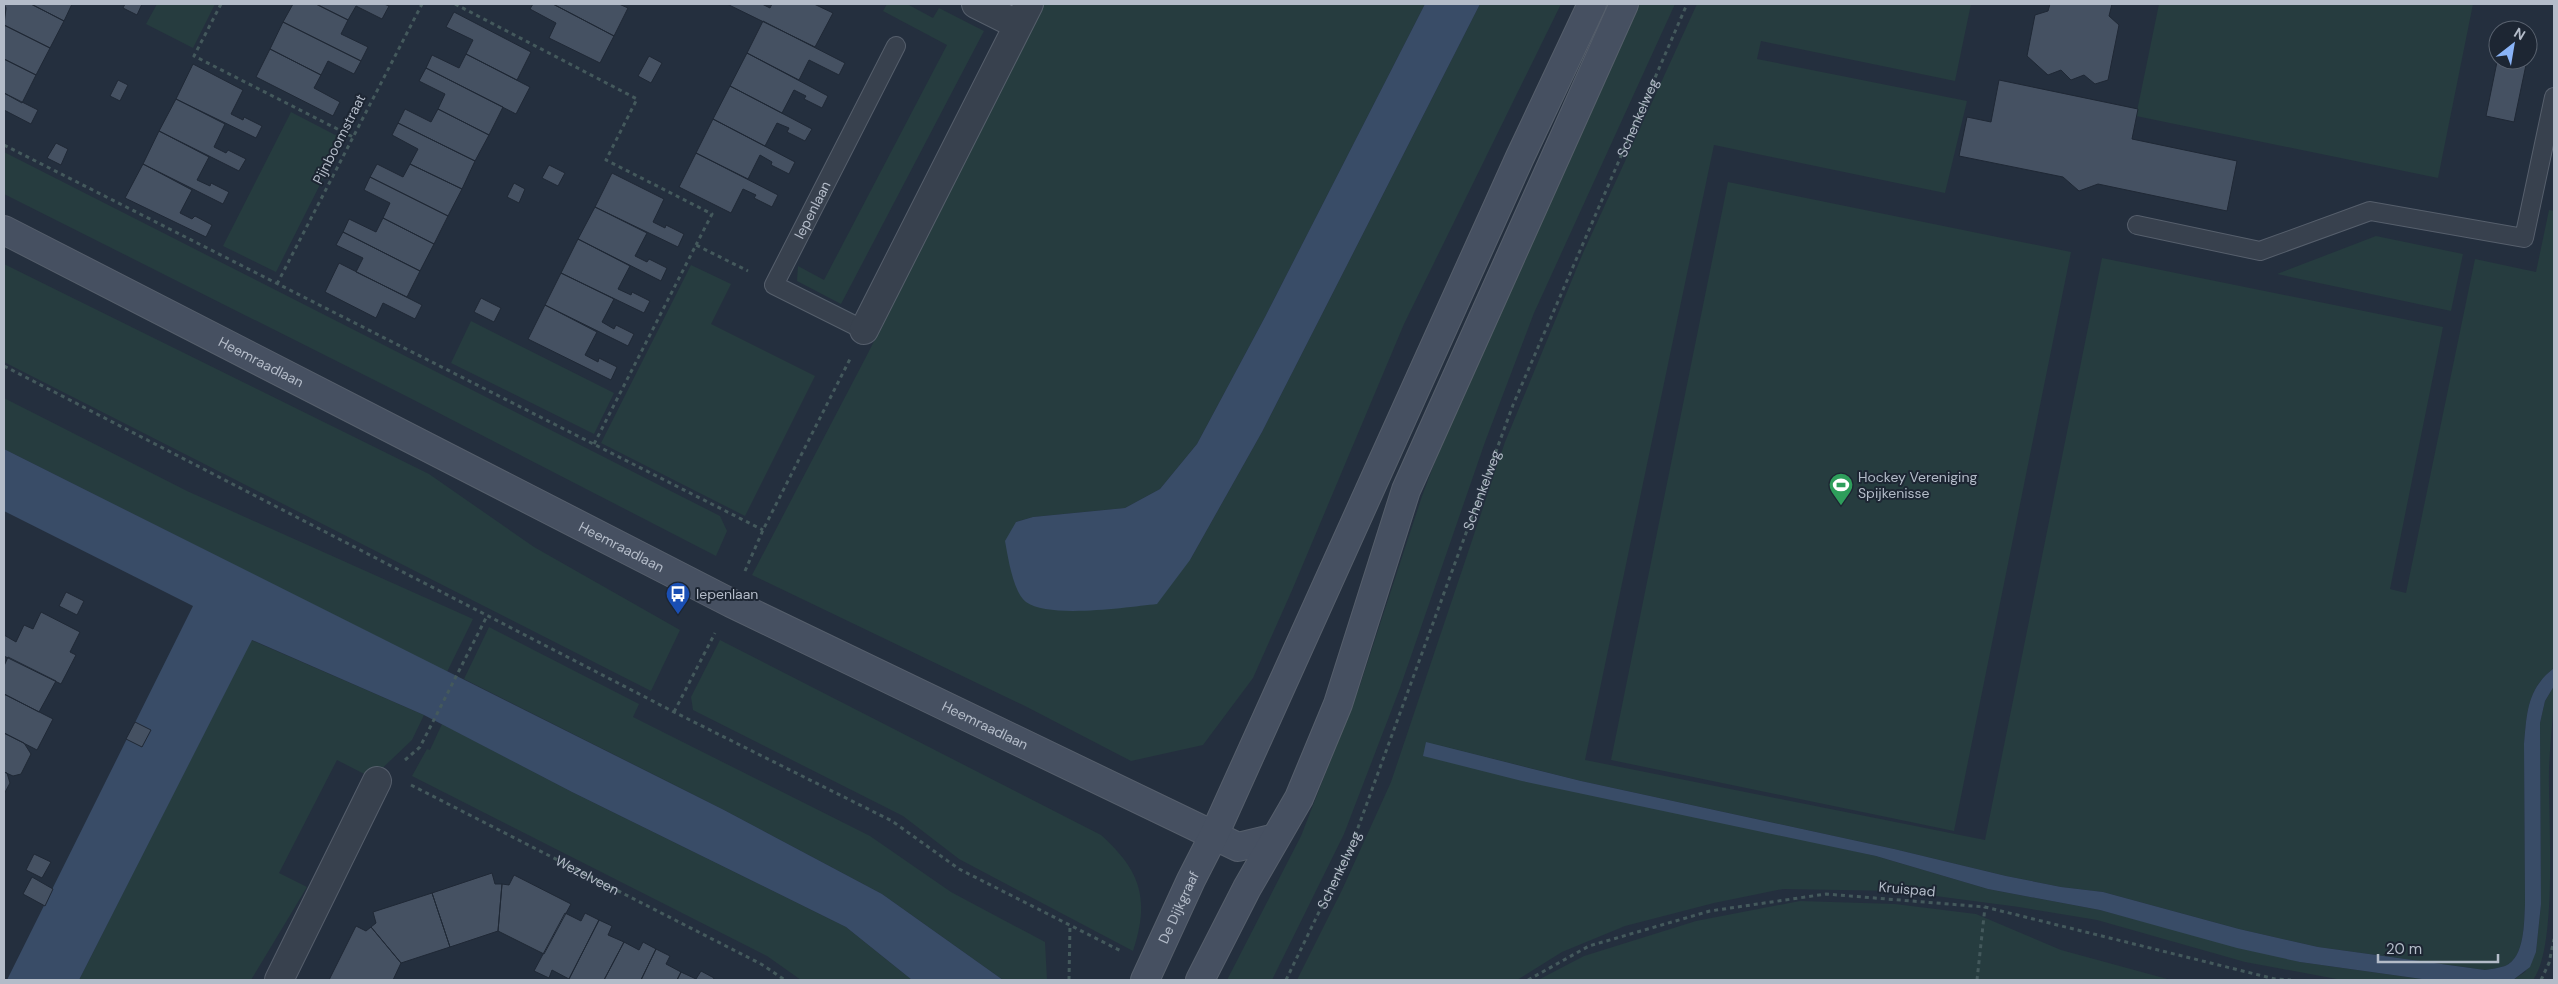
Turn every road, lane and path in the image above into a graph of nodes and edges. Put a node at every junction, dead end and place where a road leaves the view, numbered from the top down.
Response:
1 (221, 4) edge
2 (422, 4) edge
3 (454, 4) edge
4 (976, 4) edge
5 (1592, 4) edge
6 (1624, 4) edge
7 (1687, 4) edge
8 (1023, 14) edge
9 (896, 46) dead end
10 (2554, 97) edge
11 (353, 137) junction
12 (4, 145) edge
13 (2137, 225) dead end
14 (4, 230) edge
15 (696, 245) junction
16 (277, 284) junction
17 (774, 285) junction
18 (864, 330) junction
19 (4, 366) edge
20 (594, 444) junction
21 (763, 530) junction
22 (731, 603) junction
23 (487, 616) junction
24 (674, 712) junction
25 (420, 747) dead end
26 (377, 781) dead end
27 (405, 782) dead end
28 (1214, 835) junction
29 (1275, 838) junction
30 (1238, 847) junction
31 (1246, 888) junction
32 (1986, 907) junction
33 (1070, 925) junction
34 (2554, 939) edge
35 (1148, 974) edge
36 (280, 980) edge
37 (785, 980) edge
38 (1069, 980) edge
39 (1200, 980) edge
40 (1286, 980) edge
41 (1528, 980) edge
42 (1977, 980) edge
43 (2291, 980) edge
44 (2542, 980) edge

1 - 11 path
2 - 11 path, Pijnboomstraat
3 - 15 path
4 - 8 street
5 - 28 main road
6 - 29 main road
7 - 40 path, Schenkelweg
8 - 18 street
9 - 17 lane, Iepenlaan
10 - 13 lane
11 - 16 path, Pijnboomstraat
12 - 16 path
14 - 22 main road, Heemraadlaan
15 - 17 path
15 - 20 path
16 - 20 path
17 - 18 lane
18 - 21 path
19 - 23 path
20 - 21 path
21 - 22 path
22 - 24 path
22 - 28 main road, Heemraadlaan
23 - 24 path
23 - 25 path
24 - 33 path
26 - 36 street
27 - 37 path, Wezelveen
28 - 30 main road, Heemraadlaan
28 - 35 main road, De Dijkgraaf
29 - 30 main road
29 - 31 main road
30 - 31 main road
31 - 39 main road
32 - 41 path, Kruispad
32 - 42 path
32 - 43 path, Kruispad
33 - 35 path
33 - 38 path
34 - 44 path

